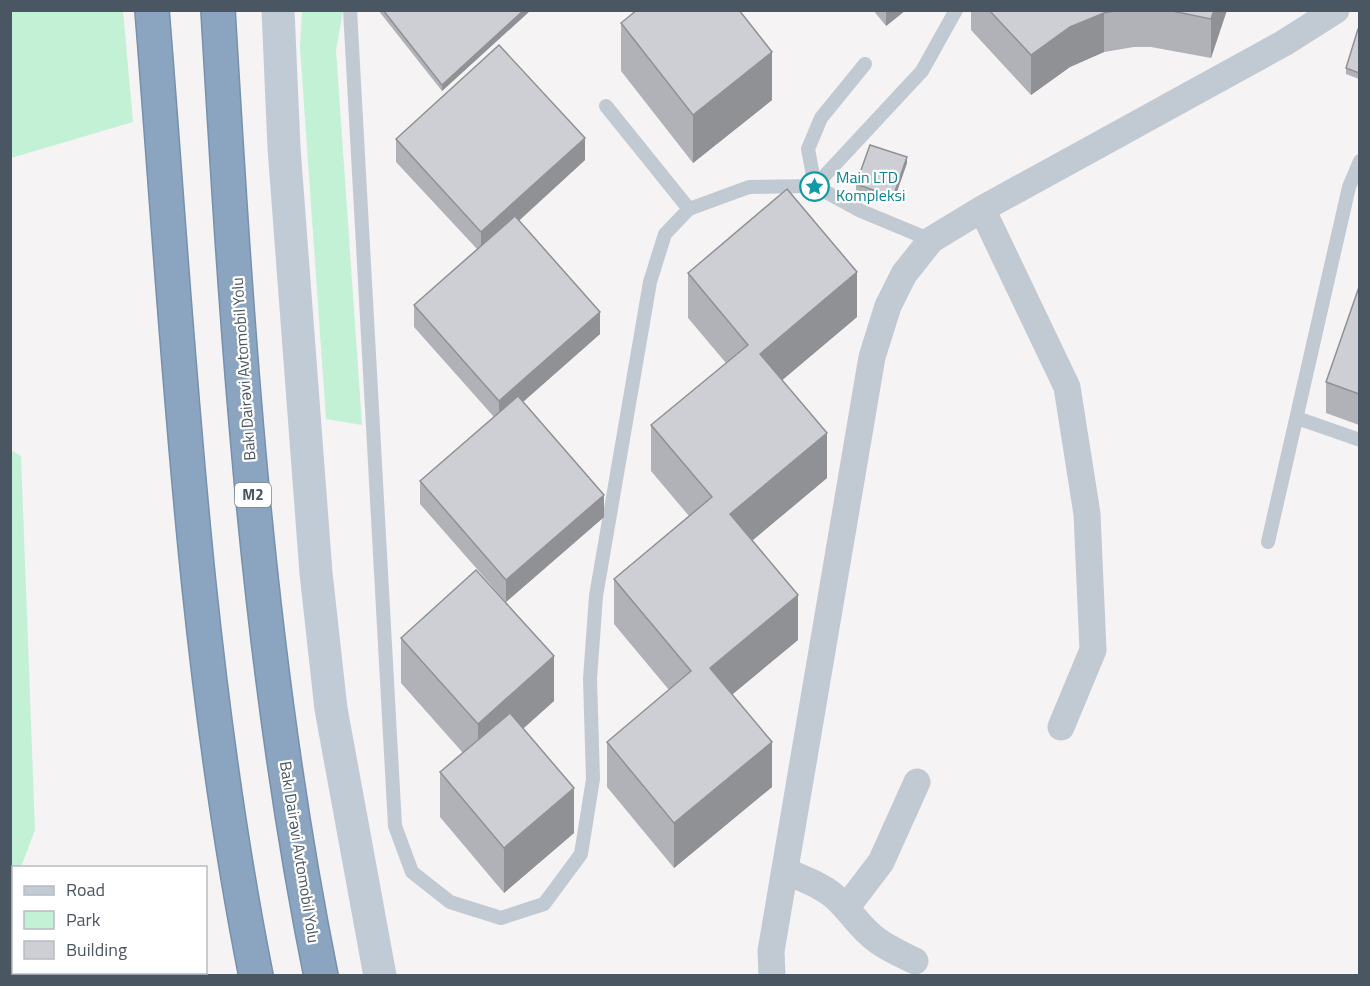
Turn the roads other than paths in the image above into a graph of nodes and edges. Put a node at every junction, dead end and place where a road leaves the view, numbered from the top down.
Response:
1 (152, 10) edge
2 (218, 10) edge
3 (278, 10) edge
4 (350, 10) edge
5 (956, 10) edge
6 (1336, 10) edge
7 (865, 64) dead end
8 (606, 106) dead end
9 (1359, 161) edge
10 (815, 186) junction
11 (689, 209) junction
12 (982, 209) junction
13 (931, 240) junction
14 (1297, 418) junction
15 (1359, 440) edge
16 (1269, 542) dead end
17 (1061, 727) dead end
18 (917, 783) dead end
19 (785, 871) junction
20 (846, 908) junction
21 (915, 961) dead end
22 (256, 975) edge
23 (321, 975) edge
24 (380, 975) edge
25 (772, 975) edge

1 - 22 highway
2 - 23 highway, Bakı Dairəvi Avtomobil Yolu / M2
3 - 24 main road
4 - 11 lane
5 - 10 lane
6 - 12 street
7 - 10 lane
8 - 11 lane
9 - 14 lane
10 - 11 lane
10 - 13 lane
12 - 13 street
12 - 17 street
13 - 19 street
14 - 15 lane
14 - 16 lane
18 - 20 street
19 - 20 street
19 - 25 street
20 - 21 street

